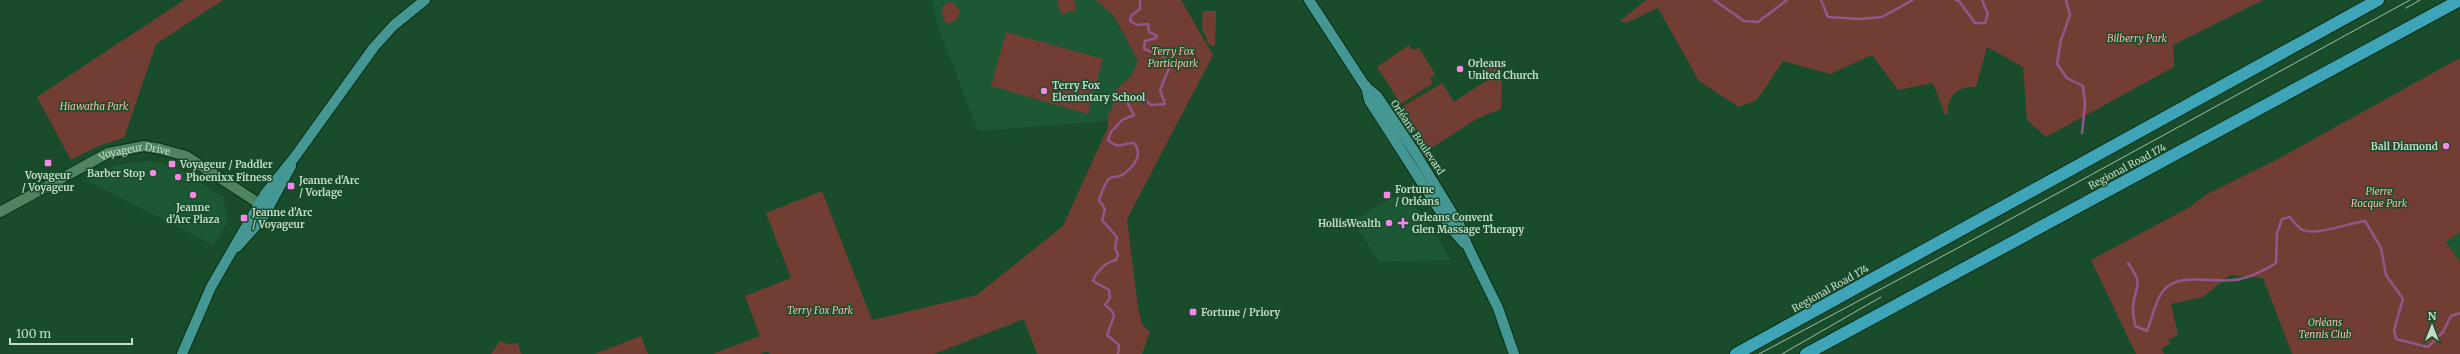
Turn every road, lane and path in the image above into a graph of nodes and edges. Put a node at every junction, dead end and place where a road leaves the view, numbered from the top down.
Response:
1 (425, 0) edge
2 (1309, 0) edge
3 (2377, 0) edge
4 (2460, 0) edge
5 (2460, 10) edge
6 (2242, 118) junction
7 (294, 158) junction
8 (259, 204) junction
9 (268, 209) junction
10 (0, 212) edge
11 (234, 250) junction
12 (182, 354) edge
13 (1514, 354) edge
14 (1736, 354) edge
15 (1806, 354) edge

1 - 7 main road
2 - 13 main road, Orléans Boulevard
3 - 14 highway, Regional Road 174
4 - 6 highway, Regional Road 174
5 - 6 highway
6 - 15 highway, Regional Road 174
7 - 8 main road
7 - 9 main road
8 - 9 street, Voyageur Drive
8 - 10 street, Voyageur Drive
8 - 11 main road
9 - 11 main road
11 - 12 main road

